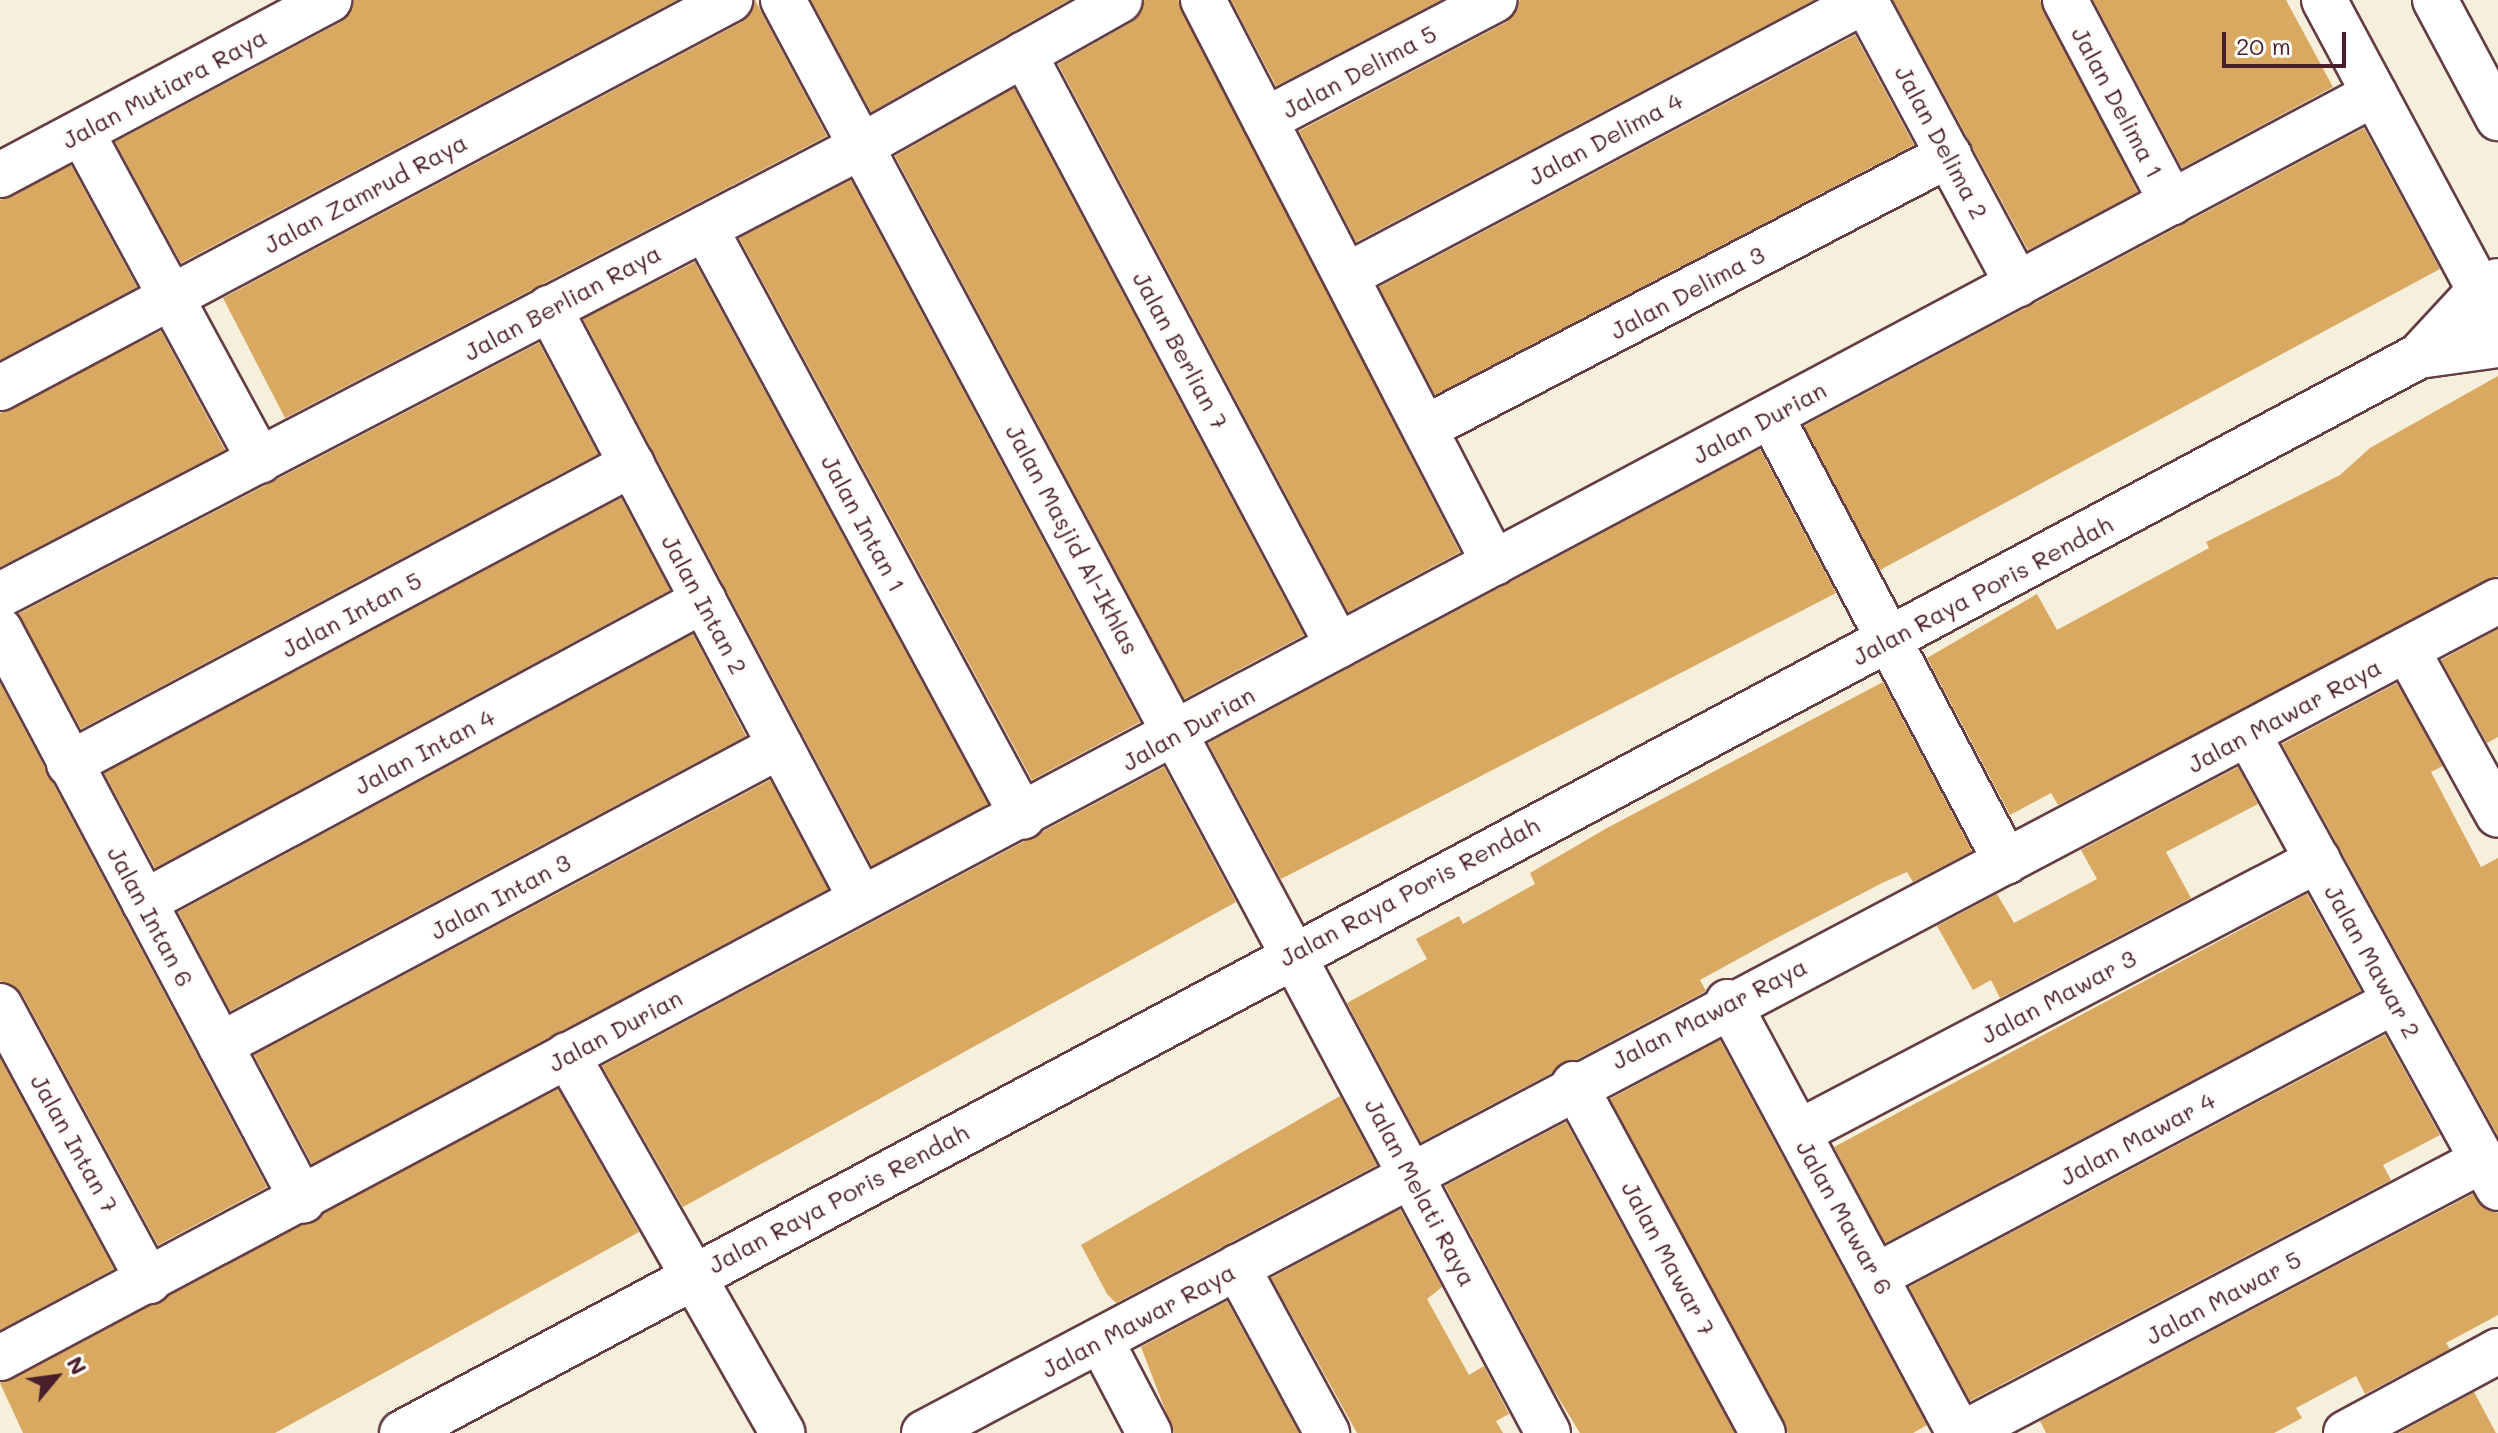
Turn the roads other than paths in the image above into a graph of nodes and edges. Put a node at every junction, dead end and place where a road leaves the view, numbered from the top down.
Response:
1 (329, 0) edge
2 (730, 0) edge
3 (783, 0) edge
4 (1120, 0) edge
5 (1203, 0) edge
6 (1495, 0) edge
7 (1865, 0) edge
8 (2065, 0) edge
9 (2324, 0) edge
10 (2435, 0) edge
11 (1024, 54) junction
12 (2374, 94) junction
13 (2498, 118) edge
14 (1265, 120) junction
15 (82, 133) junction
16 (861, 147) junction
17 (1949, 155) junction
18 (0, 175) edge
19 (2172, 203) junction
20 (705, 228) junction
21 (1346, 276) junction
22 (2018, 285) junction
23 (171, 295) junction
24 (2492, 299) edge
25 (549, 308) junction
26 (2498, 345) edge
27 (2419, 356) junction
28 (0, 388) edge
29 (1771, 416) junction
30 (1425, 428) junction
31 (260, 461) junction
32 (632, 464) junction
33 (1494, 563) junction
34 (0, 595) edge
35 (704, 600) junction
36 (2498, 601) edge
37 (0, 630) edge
38 (1886, 641) junction
39 (1338, 646) junction
40 (2407, 650) junction
41 (1178, 734) junction
42 (2248, 734) junction
43 (780, 746) junction
44 (69, 764) junction
45 (2498, 815) edge
46 (1023, 817) junction
47 (2318, 860) junction
48 (2006, 862) junction
49 (861, 899) junction
50 (144, 902) junction
51 (1289, 942) junction
52 (2395, 1001) junction
53 (1728, 1002) junction
54 (0, 1006) edge
55 (220, 1045) junction
56 (567, 1055) junction
57 (1574, 1084) junction
58 (1799, 1132) junction
59 (1411, 1173) junction
60 (2490, 1174) edge
61 (303, 1201) junction
62 (1237, 1267) junction
63 (697, 1273) junction
64 (1878, 1275) junction
65 (149, 1281) junction
66 (1101, 1341) junction
67 (2498, 1351) edge
68 (0, 1358) edge
69 (402, 1433) edge
70 (783, 1433) edge
71 (924, 1433) edge
72 (1149, 1433) edge
73 (1327, 1433) edge
74 (1548, 1433) edge
75 (1763, 1433) edge
76 (1961, 1433) edge
77 (2346, 1433) edge

1 - 15 street, Jalan Mutiara Raya
2 - 23 street, Jalan Zamrud Raya
3 - 16 street, Jalan Masjid Al-Ikhlas
4 - 11 street, Jalan Berlian Raya
5 - 14 street
6 - 14 street, Jalan Delima 5
7 - 17 street, Jalan Delima 2
7 - 21 street, Jalan Delima 4
8 - 19 street, Jalan Delima 1
9 - 12 street
10 - 13 street
11 - 16 street, Jalan Berlian Raya
11 - 39 street, Jalan Berlian 7
12 - 19 street, Jalan Durian
12 - 24 street
14 - 21 street
15 - 18 street, Jalan Mutiara Raya
15 - 23 street
16 - 20 street, Jalan Berlian Raya
16 - 41 street, Jalan Masjid Al-Ikhlas
17 - 22 street, Jalan Delima 2
17 - 30 street, Jalan Delima 3
19 - 22 street, Jalan Durian
20 - 25 street, Jalan Berlian Raya
20 - 46 street, Jalan Intan 1
21 - 30 street
22 - 29 street, Jalan Durian
23 - 28 street, Jalan Zamrud Raya
23 - 31 street
24 - 27 street, Jalan Raya Poris Rendah
25 - 31 street, Jalan Berlian Raya
25 - 32 street, Jalan Intan 2
26 - 27 street, Jalan Raya Poris Rendah
27 - 38 street, Jalan Raya Poris Rendah
29 - 33 street, Jalan Durian
29 - 38 street
30 - 33 street
31 - 34 street, Jalan Berlian Raya
32 - 35 street, Jalan Intan 2
32 - 44 street, Jalan Intan 5
33 - 39 street, Jalan Durian
35 - 43 street, Jalan Intan 2
35 - 50 street, Jalan Intan 4
36 - 40 street, Jalan Mawar Raya
37 - 44 street, Jalan Intan 6
38 - 48 street
38 - 51 street, Jalan Raya Poris Rendah
39 - 41 street, Jalan Durian
40 - 42 street, Jalan Mawar Raya
40 - 45 street
41 - 46 street, Jalan Durian
41 - 51 street, Jalan Masjid Al-Ikhlas
42 - 47 street, Jalan Mawar 2
42 - 48 street, Jalan Mawar Raya
43 - 49 street, Jalan Intan 2
43 - 55 street, Jalan Intan 3
44 - 50 street, Jalan Intan 6
46 - 49 street, Jalan Durian
47 - 52 street, Jalan Mawar 2
47 - 58 street, Jalan Mawar 3
48 - 53 street, Jalan Mawar Raya
49 - 56 street, Jalan Durian
50 - 55 street, Jalan Intan 6
51 - 59 street, Jalan Melati Raya
51 - 63 street, Jalan Raya Poris Rendah
52 - 60 street, Jalan Mawar 2
52 - 64 street, Jalan Mawar 4
53 - 57 street, Jalan Mawar Raya
53 - 58 street, Jalan Mawar 6
54 - 65 street, Jalan Intan 7
55 - 61 street, Jalan Intan 6
56 - 61 street, Jalan Durian
56 - 63 street
57 - 59 street, Jalan Mawar Raya
57 - 75 street, Jalan Mawar 7
58 - 64 street, Jalan Mawar 6
59 - 62 street, Jalan Mawar Raya
59 - 74 street, Jalan Melati Raya
60 - 76 street, Jalan Mawar 5
61 - 65 street, Jalan Durian
62 - 66 street, Jalan Mawar Raya
62 - 73 street
63 - 69 street, Jalan Raya Poris Rendah
63 - 70 street
64 - 76 street, Jalan Mawar 6
65 - 68 street, Jalan Durian
66 - 71 street, Jalan Mawar Raya
66 - 72 street
67 - 77 street

